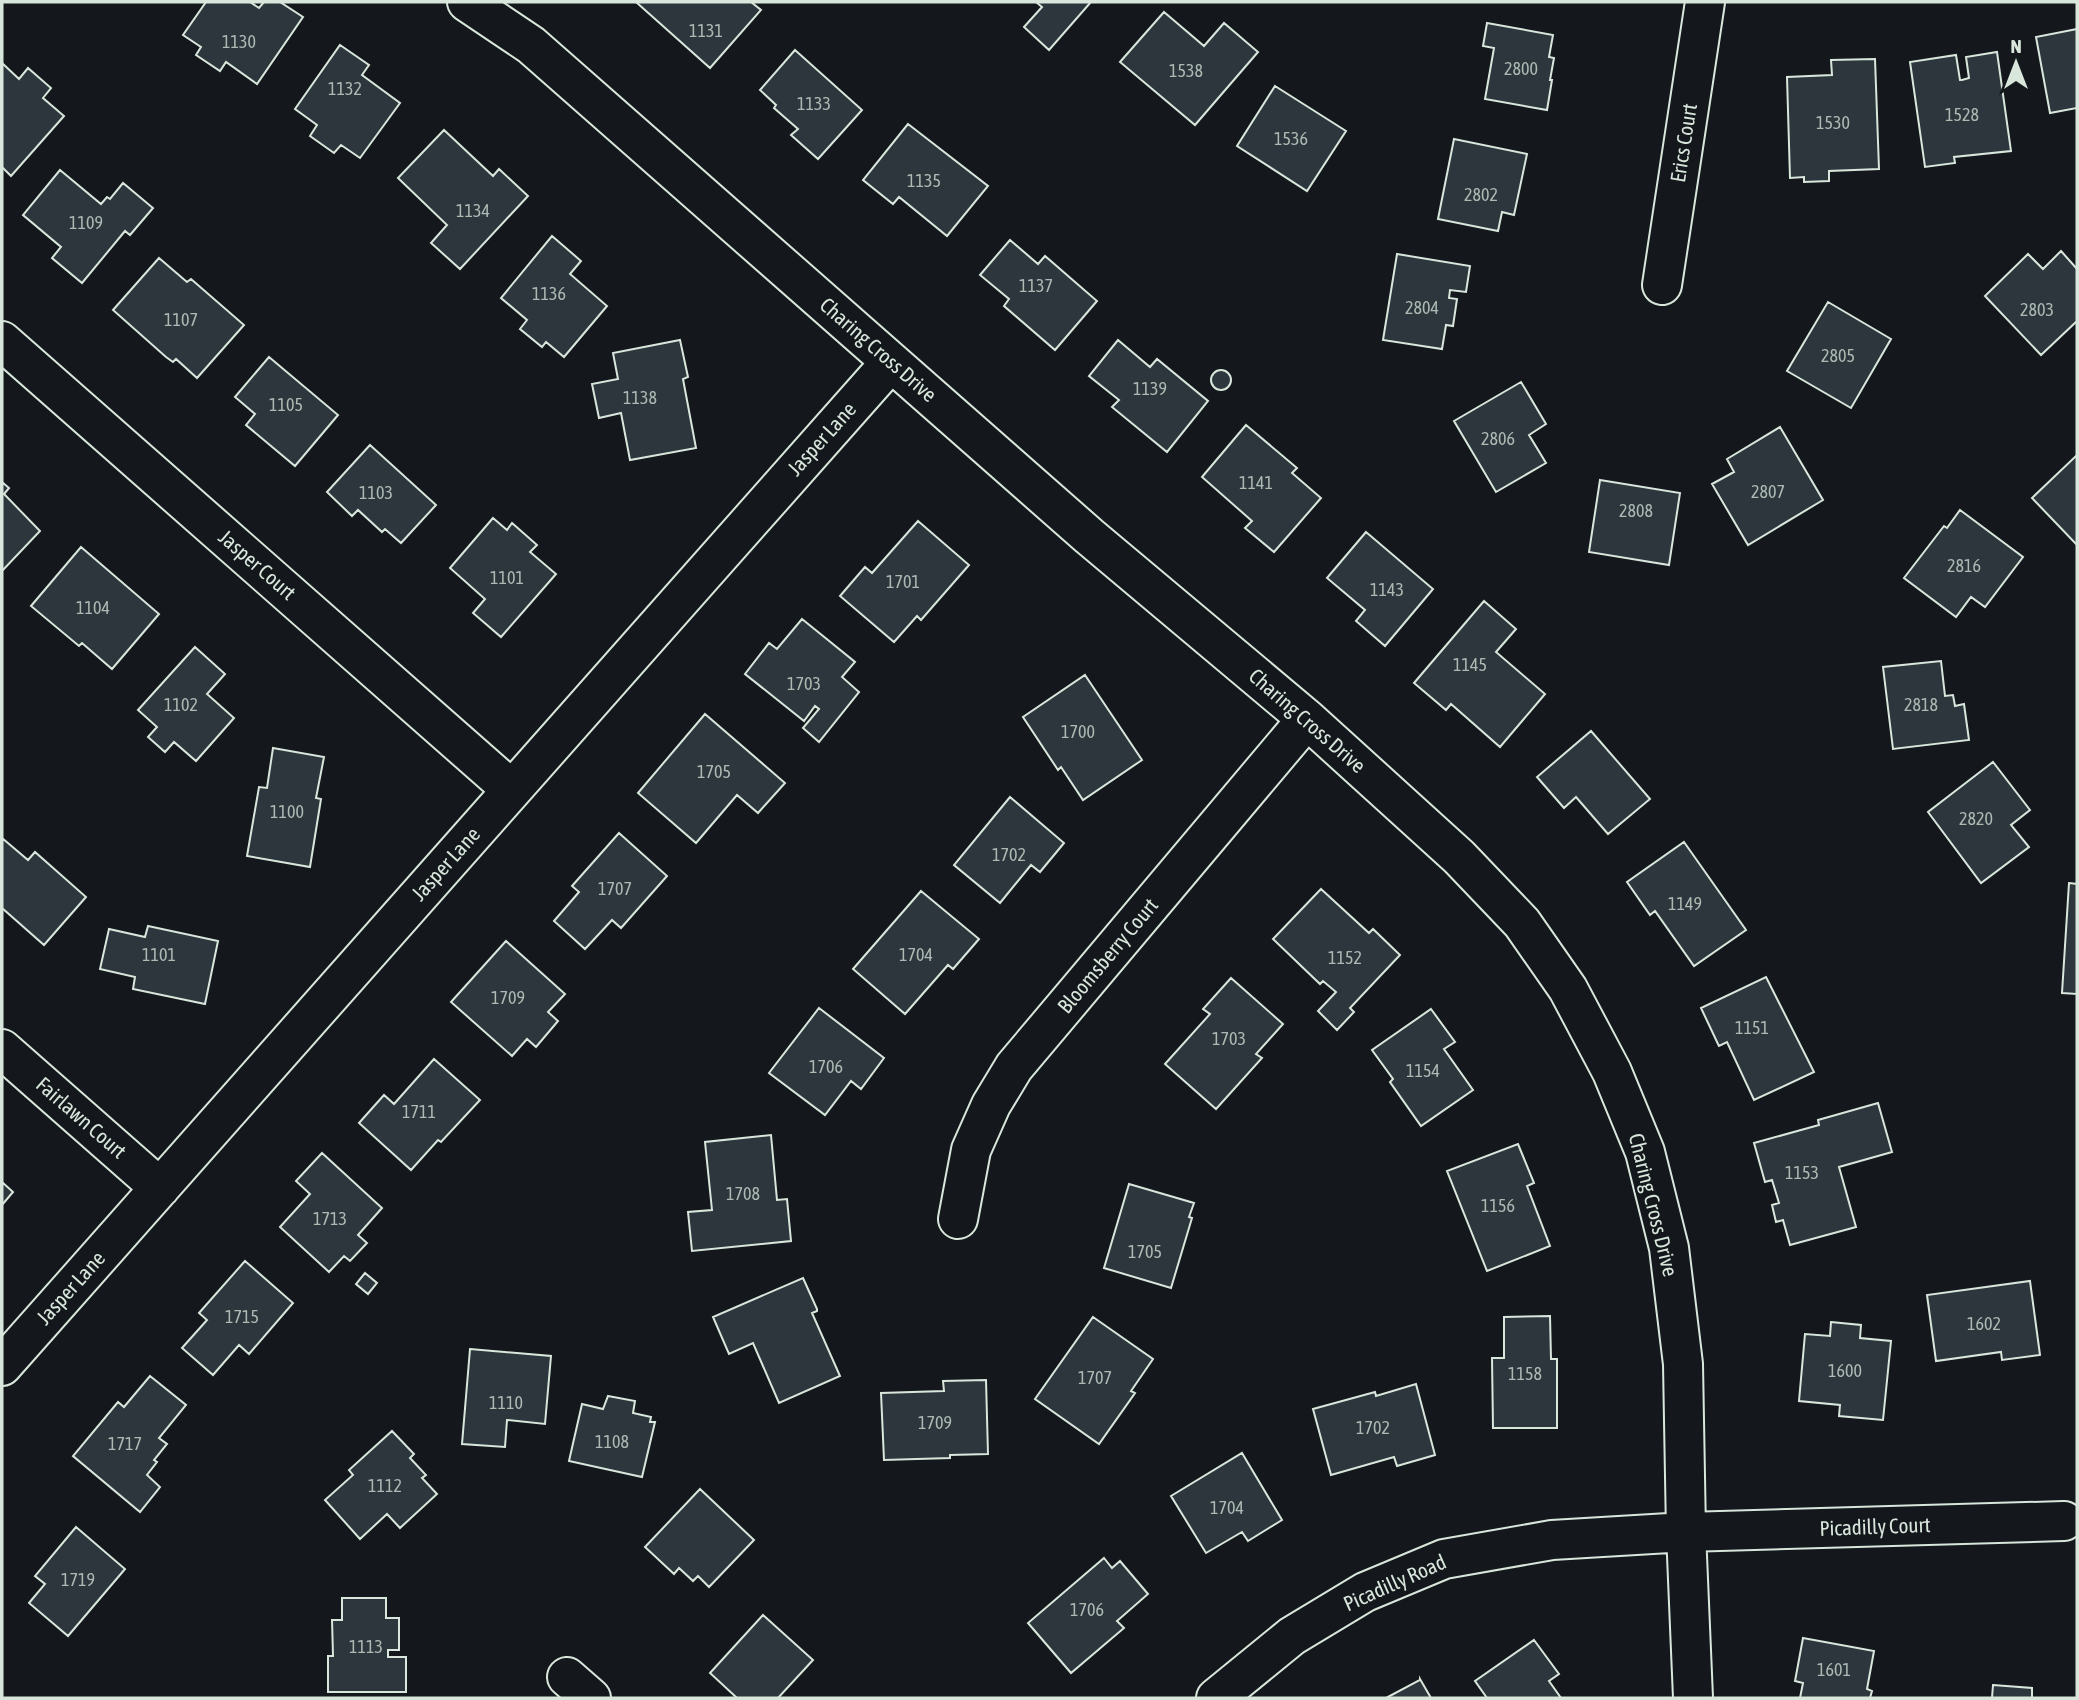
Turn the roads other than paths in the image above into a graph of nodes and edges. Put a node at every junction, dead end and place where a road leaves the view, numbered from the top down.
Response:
1 (467, 2) edge
2 (1705, 2) edge
3 (1662, 285) dead end
4 (2, 341) edge
5 (891, 362) junction
6 (1307, 719) junction
7 (512, 790) junction
8 (2, 1049) edge
9 (160, 1188) junction
10 (958, 1219) dead end
11 (2, 1366) edge
12 (2064, 1521) dead end
13 (1686, 1532) junction
14 (1216, 1698) edge
15 (1693, 1698) edge

1 - 5 street, Charing Cross Drive
2 - 3 street, Erics Court
4 - 7 street, Jasper Court
5 - 6 street, Charing Cross Drive
5 - 7 street, Jasper Lane
6 - 10 street, Bloomsberry Court
6 - 13 street, Charing Cross Drive
7 - 9 street, Jasper Lane
8 - 9 street, Fairlawn Court
9 - 11 street, Jasper Lane
12 - 13 street, Picadilly Court
13 - 14 street, Picadilly Road
13 - 15 street, Charing Cross Drive

